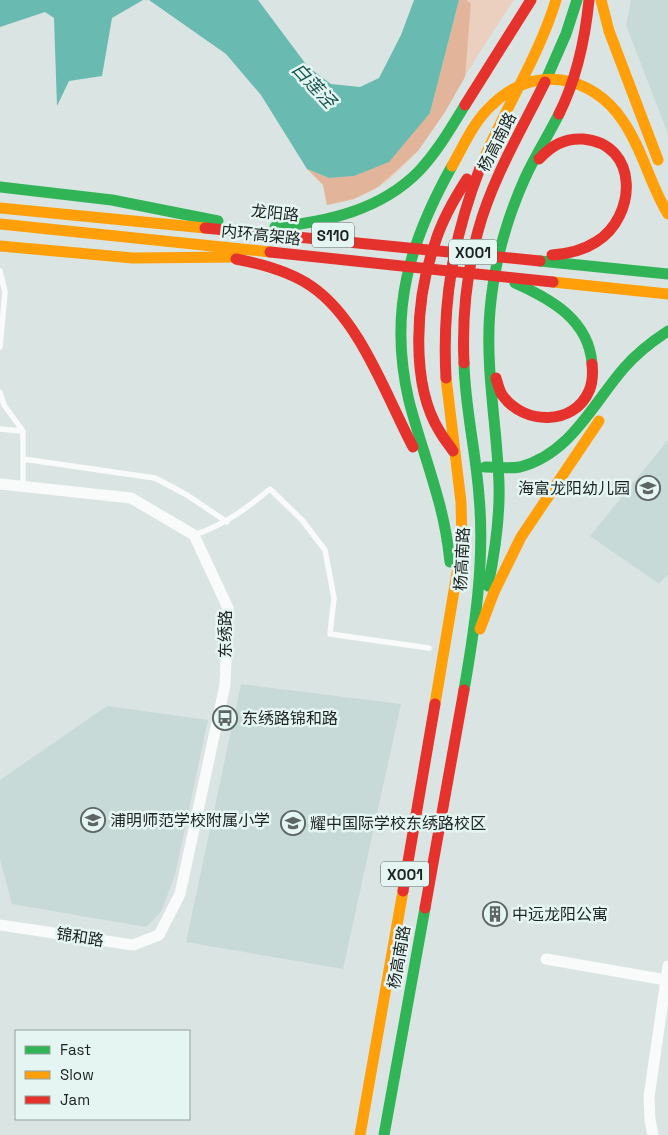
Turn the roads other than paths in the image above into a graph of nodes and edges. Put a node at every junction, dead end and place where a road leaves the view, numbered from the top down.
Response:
1 (531, 0) edge
2 (556, 0) edge
3 (577, 0) edge
4 (589, 0) edge
5 (601, 0) edge
6 (489, 147) junction
7 (662, 171) dead end
8 (0, 187) edge
9 (520, 189) junction
10 (0, 208) edge
11 (668, 214) edge
12 (0, 224) edge
13 (257, 227) junction
14 (0, 246) edge
15 (527, 255) junction
16 (221, 257) junction
17 (668, 268) edge
18 (0, 271) edge
19 (668, 274) edge
20 (508, 281) junction
21 (1, 282) edge
22 (668, 294) edge
23 (668, 298) edge
24 (668, 332) edge
25 (490, 345) junction
26 (0, 347) edge
27 (625, 373) junction
28 (0, 392) edge
29 (0, 429) edge
30 (23, 431) junction
31 (23, 459) junction
32 (0, 484) edge
33 (434, 484) junction
34 (23, 487) junction
35 (226, 522) junction
36 (194, 535) junction
37 (450, 614) junction
38 (429, 648) dead end
39 (468, 668) junction
40 (0, 925) edge
41 (159, 935) joint
42 (546, 959) dead end
43 (668, 966) edge
44 (666, 980) junction
45 (360, 1135) edge
46 (384, 1135) edge
47 (653, 1135) edge

1 - 13 main road
2 - 6 main road, 杨高南路 / X001
3 - 39 main road, 杨高南路 / X001
4 - 9 main road
5 - 7 main road
6 - 27 main road
6 - 37 main road, 杨高南路 / X001
8 - 13 main road, 龙阳路 / S110
9 - 15 main road
9 - 25 main road
10 - 19 main road, 内环高架路
11 - 33 main road
12 - 22 main road, 内环高架路
13 - 15 main road, 龙阳路 / S110
14 - 16 main road, S110
15 - 17 main road, 龙阳路 / S110
16 - 20 main road, S110
16 - 33 main road
18 - 21 lane
20 - 23 main road, S110
20 - 25 main road
21 - 26 lane
24 - 27 main road
25 - 39 main road
27 - 39 main road
28 - 30 lane
29 - 30 lane
30 - 31 lane
31 - 34 lane
31 - 35 lane
32 - 34 street
33 - 37 main road
34 - 36 street
35 - 36 lane
35 - 38 lane
36 - 41 street, 东绣路
37 - 45 main road, 杨高南路 / X001
39 - 46 main road, 杨高南路 / X001
40 - 41 street, 锦和路
42 - 44 street
43 - 44 street
44 - 47 street

